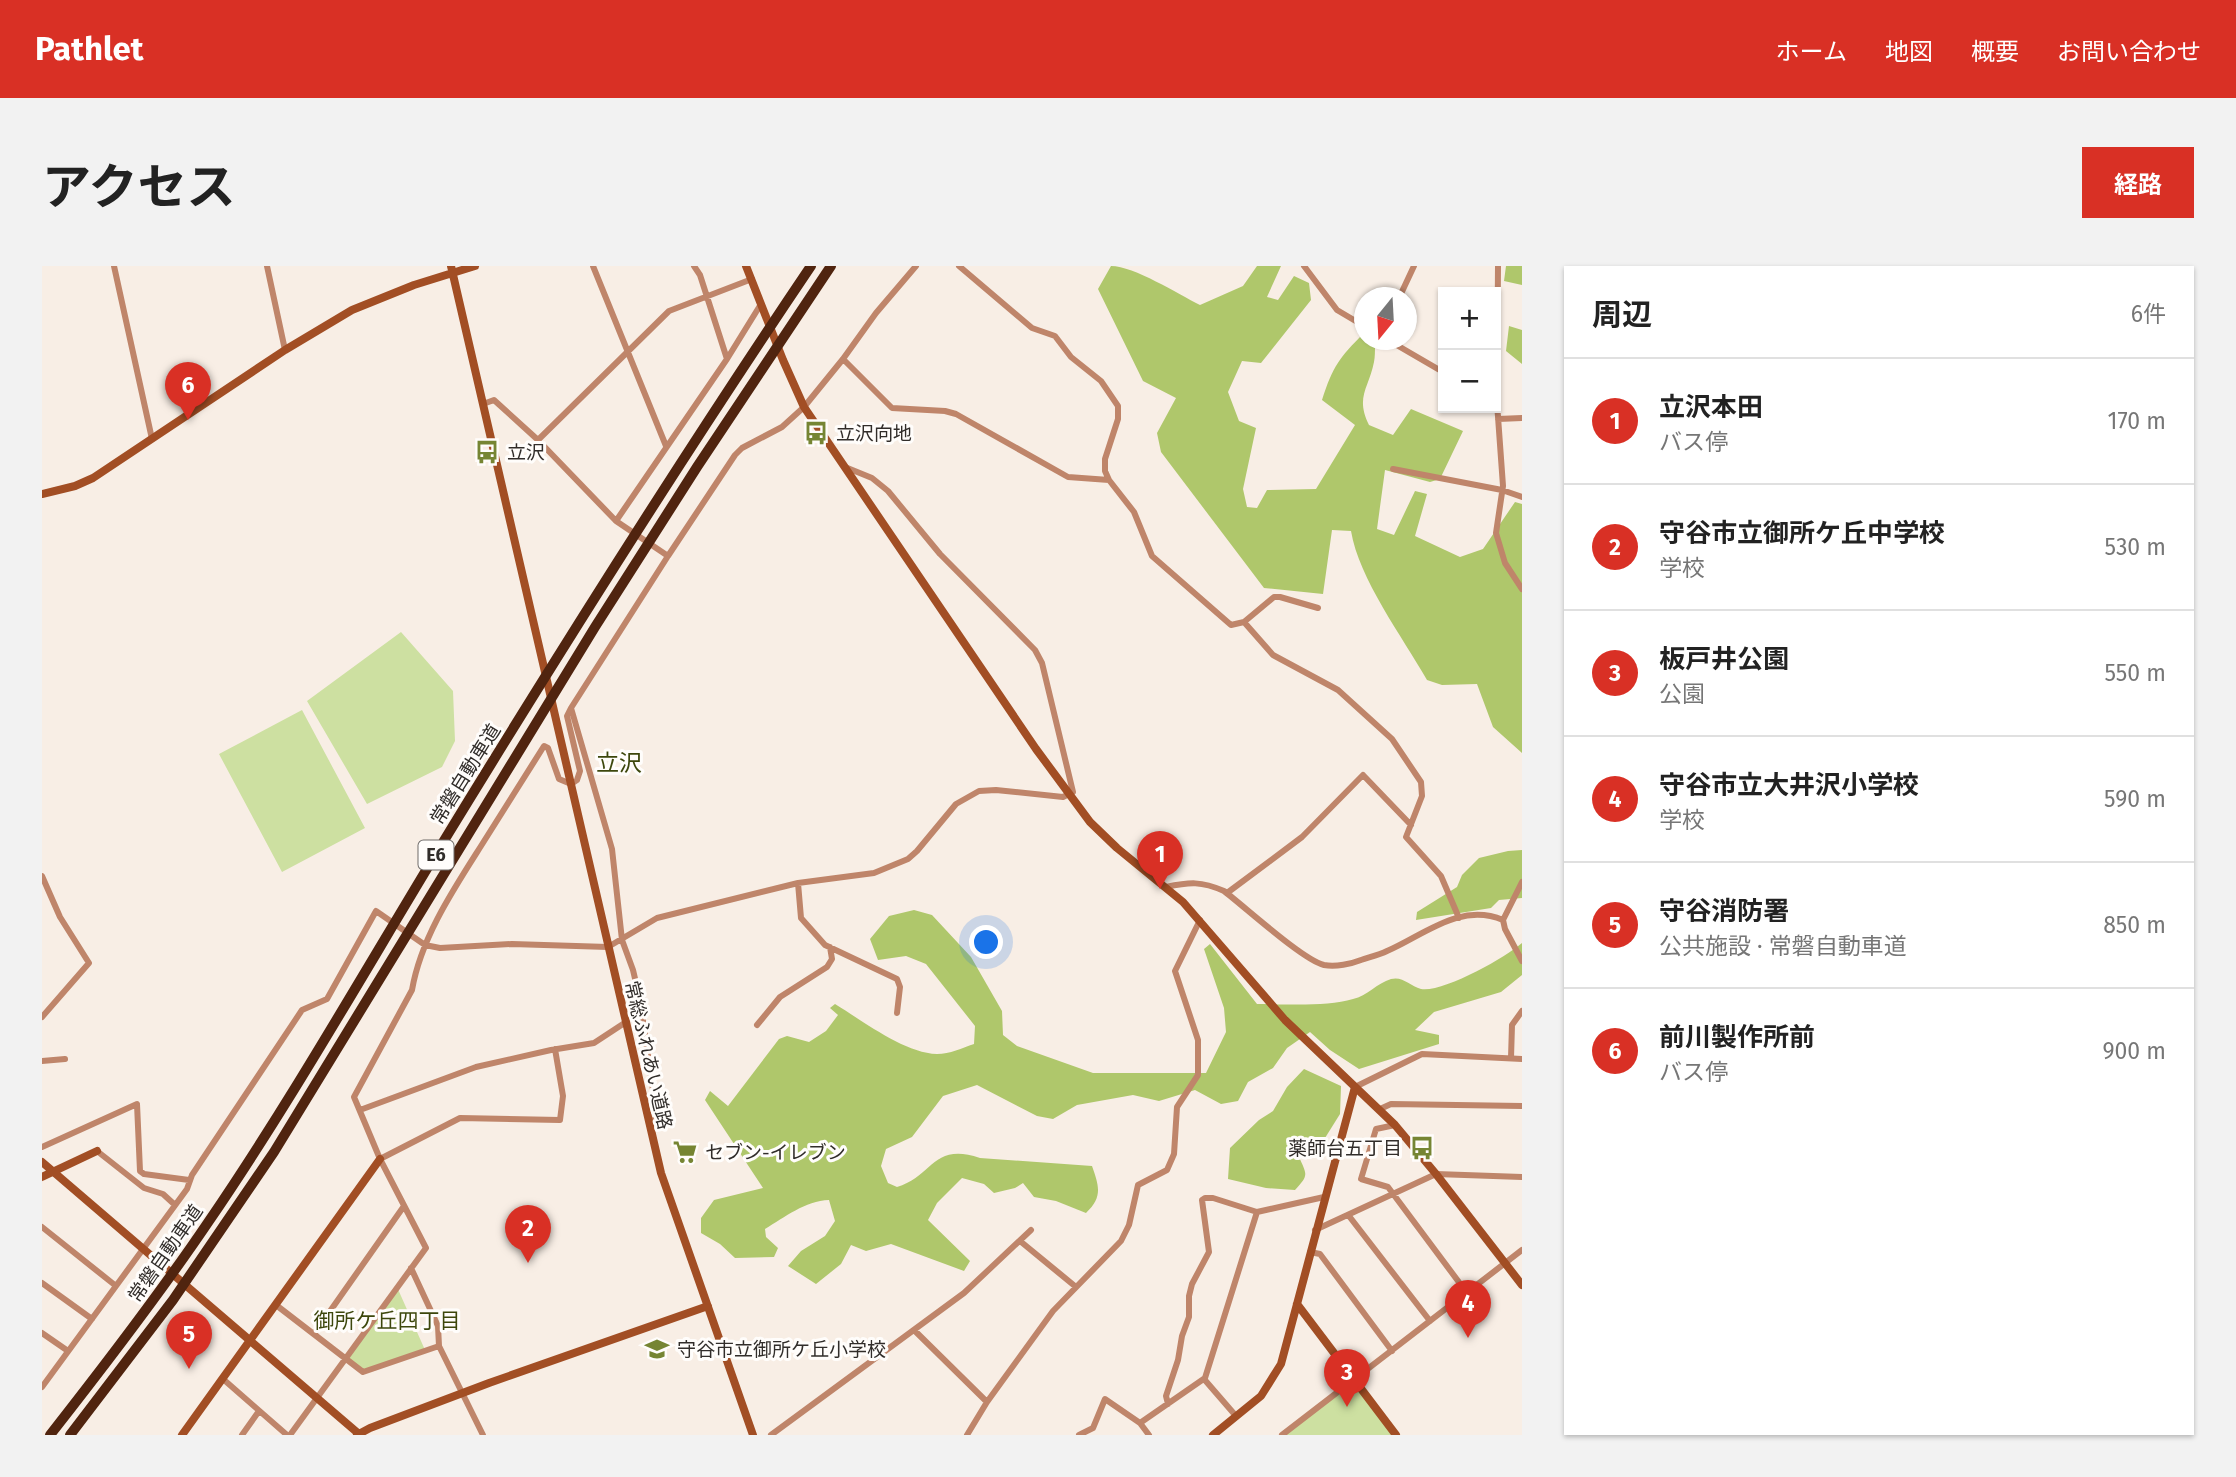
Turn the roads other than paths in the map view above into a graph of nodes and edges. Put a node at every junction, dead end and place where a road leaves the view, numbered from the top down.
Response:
1 (114, 266) edge
2 (267, 266) edge
3 (475, 266) edge
4 (593, 266) edge
5 (694, 266) edge
6 (747, 266) edge
7 (811, 266) edge
8 (831, 266) edge
9 (916, 266) edge
10 (959, 266) edge
11 (1304, 266) edge
12 (1415, 266) edge
13 (1498, 266) edge
14 (452, 269) edge
15 (752, 279) junction
16 (1404, 287) edge
17 (707, 297) junction
18 (763, 308) junction
19 (1354, 320) edge
20 (285, 350) junction
21 (628, 350) junction
22 (1405, 350) edge
23 (1497, 350) edge
24 (727, 359) junction
25 (843, 359) junction
26 (1438, 369) edge
27 (483, 404) junction
28 (804, 407) junction
29 (1497, 413) edge
30 (1522, 418) edge
31 (1498, 419) junction
32 (152, 439) junction
33 (538, 440) junction
34 (666, 446) junction
35 (844, 466) junction
36 (1394, 469) dead end
37 (1109, 480) junction
38 (1502, 490) junction
39 (42, 494) edge
40 (1522, 497) edge
41 (616, 521) junction
42 (666, 555) junction
43 (1522, 589) edge
44 (1318, 608) dead end
45 (1244, 622) junction
46 (571, 708) junction
47 (571, 784) junction
48 (1069, 794) junction
49 (1411, 825) junction
50 (42, 876) edge
51 (1522, 882) edge
52 (798, 883) junction
53 (1166, 887) junction
54 (1227, 893) junction
55 (1459, 918) junction
56 (1200, 920) junction
57 (1503, 920) junction
58 (622, 940) junction
59 (425, 945) junction
60 (608, 947) junction
61 (830, 947) junction
62 (1522, 961) edge
63 (1522, 1011) edge
64 (897, 1013) dead end
65 (42, 1017) edge
66 (626, 1022) junction
67 (757, 1025) dead end
68 (555, 1049) junction
69 (1511, 1058) junction
70 (65, 1059) dead end
71 (1522, 1059) edge
72 (42, 1061) edge
73 (1355, 1087) junction
74 (1522, 1106) edge
75 (1380, 1108) junction
76 (360, 1110) junction
77 (649, 1124) junction
78 (1395, 1125) junction
79 (42, 1147) edge
80 (97, 1151) joint
81 (380, 1159) junction
82 (42, 1162) edge
83 (53, 1171) junction
84 (1436, 1174) junction
85 (42, 1177) edge
86 (1522, 1177) edge
87 (189, 1180) junction
88 (1393, 1193) junction
89 (1324, 1197) junction
90 (176, 1205) junction
91 (404, 1206) junction
92 (1257, 1212) junction
93 (1349, 1216) junction
94 (42, 1227) edge
95 (1031, 1230) dead end
96 (1315, 1230) junction
97 (1020, 1241) junction
98 (142, 1249) junction
99 (1522, 1250) edge
100 (1310, 1252) junction
101 (1505, 1263) junction
102 (411, 1268) junction
103 (42, 1283) edge
104 (1522, 1285) edge
105 (116, 1286) junction
106 (1076, 1287) junction
107 (1467, 1293) junction
108 (1297, 1304) junction
109 (276, 1305) junction
110 (708, 1306) junction
111 (92, 1318) junction
112 (1430, 1321) junction
113 (915, 1331) junction
114 (42, 1333) edge
115 (314, 1334) junction
116 (250, 1341) junction
117 (439, 1346) junction
118 (1392, 1350) junction
119 (68, 1351) junction
120 (345, 1358) junction
121 (222, 1379) junction
122 (1204, 1379) junction
123 (1355, 1379) junction
124 (43, 1383) edge
125 (464, 1392) junction
126 (316, 1398) junction
127 (987, 1402) junction
128 (1168, 1404) junction
129 (259, 1411) junction
130 (1236, 1416) junction
131 (1140, 1423) junction
132 (1094, 1432) edge
133 (969, 1434) edge
134 (50, 1435) edge
135 (70, 1435) edge
136 (182, 1435) edge
137 (242, 1435) edge
138 (289, 1435) edge
139 (358, 1435) edge
140 (484, 1435) edge
141 (753, 1435) edge
142 (771, 1435) edge
143 (1079, 1435) edge
144 (1149, 1435) edge
145 (1213, 1435) edge
146 (1282, 1435) edge
147 (1396, 1435) edge

1 - 32 street
2 - 20 street
3 - 14 street
4 - 21 street
5 - 17 street
6 - 15 street
7 - 134 highway, 常磐自動車道 / E6
8 - 135 highway, 常磐自動車道 / E6
9 - 25 street
10 - 37 street
11 - 19 street
12 - 16 street
13 - 23 street
14 - 20 street
14 - 27 street
15 - 17 street
15 - 18 street
17 - 21 street
17 - 24 street
18 - 24 street
18 - 28 street
20 - 32 street
21 - 33 street
21 - 34 street
22 - 26 street
24 - 34 street
25 - 28 street
25 - 37 street
27 - 33 street
27 - 47 street, 常総ふれあい道路
28 - 35 street
28 - 42 street
29 - 31 street
30 - 31 street
31 - 38 street
32 - 39 street
33 - 41 street
34 - 41 street
35 - 48 street
35 - 48 street
36 - 38 street
37 - 45 street
38 - 40 street
38 - 43 street
41 - 42 street
42 - 46 street
44 - 45 street
45 - 49 street
46 - 47 street
46 - 58 street
47 - 59 street
47 - 60 street, 常総ふれあい道路
48 - 52 street
48 - 53 street
49 - 54 street
49 - 55 street
50 - 65 street
51 - 57 street
52 - 58 street
52 - 61 street
53 - 54 street
53 - 56 street
54 - 55 street
55 - 57 street
56 - 73 street
56 - 106 street
57 - 62 street
58 - 60 street
58 - 77 street
59 - 60 street
59 - 76 street
59 - 87 street
60 - 66 street, 常総ふれあい道路
61 - 64 street
61 - 67 street
63 - 69 street
66 - 68 street
66 - 77 street, 常総ふれあい道路
68 - 76 street
68 - 81 street
69 - 71 street
69 - 73 street
70 - 72 street
73 - 75 street
73 - 89 street
74 - 75 street
75 - 78 street
76 - 81 street
77 - 110 street, 常総ふれあい道路
78 - 84 street
78 - 88 street
79 - 87 street
80 - 83 street
80 - 90 street
81 - 91 street
81 - 109 street
82 - 83 street
83 - 85 street
83 - 98 street
84 - 86 street
84 - 88 street
84 - 101 street
87 - 90 street
88 - 93 street
88 - 107 street
89 - 92 street
89 - 96 street
90 - 98 street
91 - 102 street
91 - 115 street
92 - 122 street
92 - 128 street
93 - 96 street
93 - 112 street
94 - 105 street
95 - 97 street
96 - 100 street
97 - 106 street
97 - 113 street
98 - 105 street
98 - 116 street
99 - 101 street
100 - 108 street
100 - 118 street
101 - 104 street
101 - 107 street
102 - 117 street
102 - 120 street
103 - 111 street
105 - 111 street
106 - 127 street
107 - 112 street
108 - 123 street
108 - 130 street
109 - 115 street
109 - 116 street
110 - 125 street
110 - 141 street, 常総ふれあい道路
111 - 119 street
112 - 118 street
113 - 127 street
113 - 142 street
114 - 119 street
115 - 120 street
116 - 121 street
116 - 126 street
117 - 120 street
117 - 125 street
118 - 123 street
119 - 124 street
120 - 126 street
121 - 129 street
121 - 136 street
122 - 128 street
122 - 130 street
123 - 146 street
123 - 147 street
125 - 139 street
125 - 140 street
126 - 138 street
126 - 139 street
127 - 133 street
128 - 131 street
129 - 137 street
129 - 138 street
130 - 145 street
131 - 132 street
131 - 144 street
132 - 143 street

